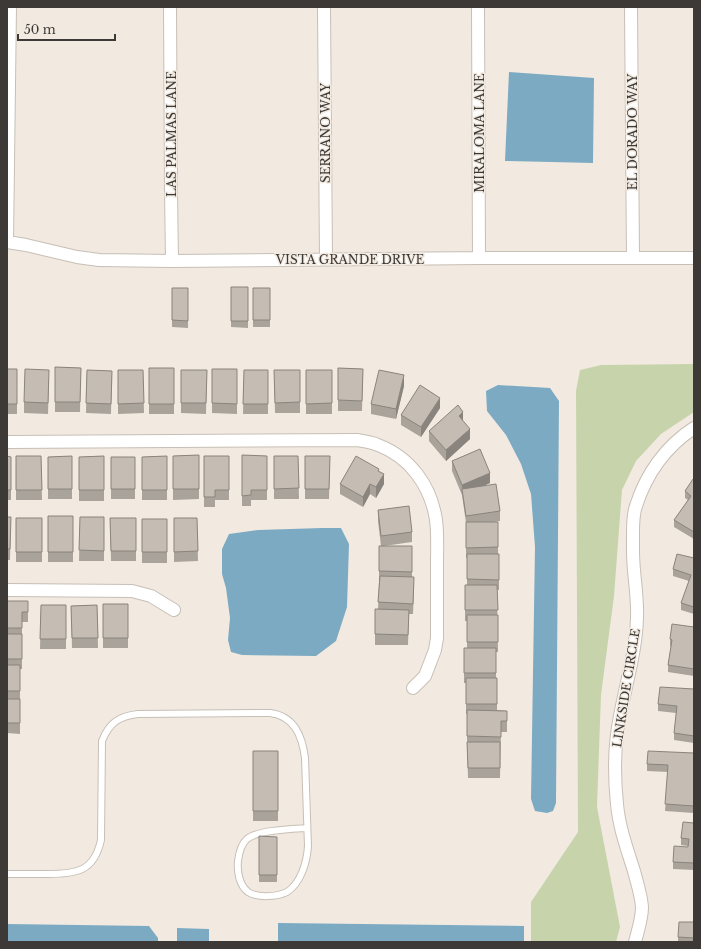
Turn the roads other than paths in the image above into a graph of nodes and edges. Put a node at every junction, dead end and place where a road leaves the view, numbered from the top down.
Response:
1 (10, 7) edge
2 (170, 7) edge
3 (324, 7) edge
4 (478, 7) edge
5 (631, 7) edge
6 (8, 54) edge
7 (7, 242) edge
8 (480, 258) junction
9 (633, 258) junction
10 (694, 258) edge
11 (326, 259) junction
12 (172, 261) junction
13 (694, 428) edge
14 (7, 442) edge
15 (7, 590) edge
16 (174, 610) dead end
17 (413, 688) dead end
18 (307, 828) junction
19 (7, 874) edge
20 (635, 942) edge

1 - 6 street
2 - 12 street, LAS PALMAS LANE
3 - 11 street, SERRANO WAY
4 - 8 street, MIRALOMA LANE
5 - 9 street, EL DORADO WAY
6 - 7 street
7 - 12 street, VISTA GRANDE DRIVE
8 - 9 street, VISTA GRANDE DRIVE
8 - 11 street, VISTA GRANDE DRIVE
9 - 10 street, VISTA GRANDE DRIVE
11 - 12 street, VISTA GRANDE DRIVE
13 - 20 street, LINKSIDE CIRCLE
14 - 17 street
15 - 16 street
18 - 18 lane
18 - 19 lane

